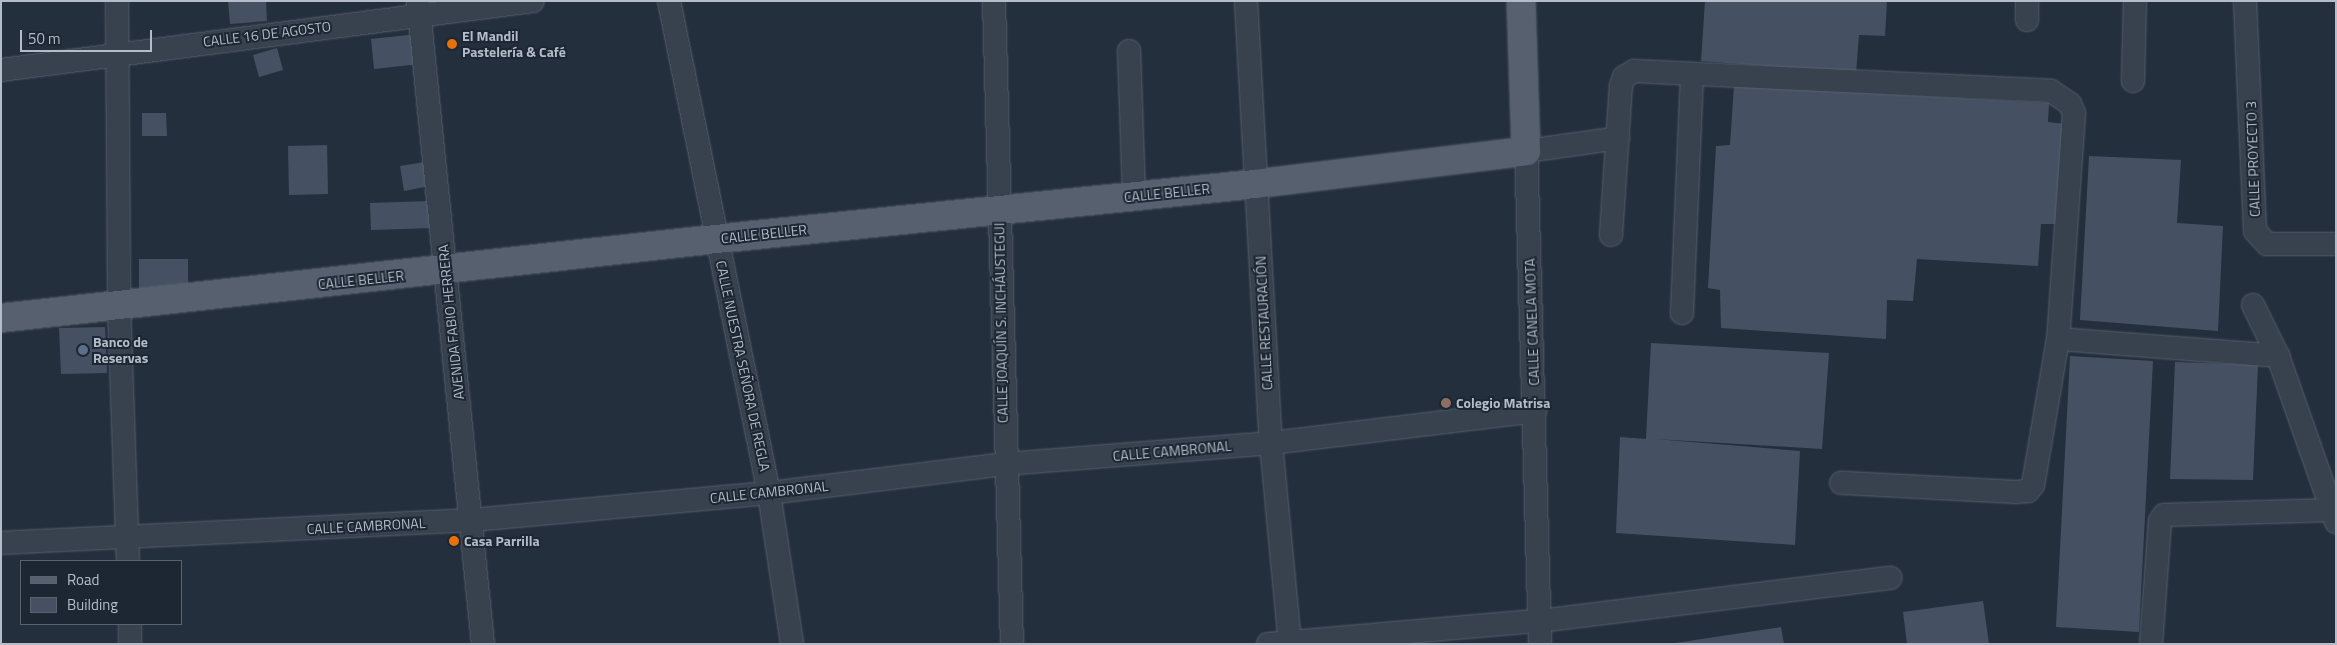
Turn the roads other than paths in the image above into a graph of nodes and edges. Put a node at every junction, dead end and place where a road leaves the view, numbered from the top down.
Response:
1 (117, 1) edge
2 (534, 1) edge
3 (669, 1) edge
4 (994, 1) edge
5 (1246, 1) edge
6 (1521, 1) edge
7 (2134, 1) edge
8 (2245, 1) edge
9 (419, 8) edge
10 (1129, 51) dead end
11 (116, 57) junction
12 (1, 70) edge
13 (1692, 74) junction
14 (2133, 81) dead end
15 (1618, 138) junction
16 (1526, 151) junction
17 (1256, 184) junction
18 (1134, 197) junction
19 (998, 212) junction
20 (1611, 235) dead end
21 (716, 239) junction
22 (2336, 244) edge
23 (446, 271) junction
24 (119, 305) junction
25 (2253, 305) dead end
26 (1682, 313) dead end
27 (1, 318) edge
28 (2058, 339) junction
29 (2278, 356) junction
30 (1535, 412) junction
31 (1271, 443) junction
32 (1005, 464) junction
33 (1841, 483) dead end
34 (769, 492) junction
35 (2334, 516) edge
36 (472, 520) junction
37 (128, 538) junction
38 (1, 543) edge
39 (128, 560) edge
40 (1890, 578) dead end
41 (1539, 621) junction
42 (130, 625) edge
43 (1283, 643) edge
44 (130, 644) edge
45 (483, 644) edge
46 (792, 644) edge
47 (1012, 644) edge
48 (1540, 644) edge
49 (2151, 644) edge

1 - 11 street
2 - 9 street, CALLE 16 DE AGOSTO
3 - 21 street, CALLE NUESTRA SEÑORA DE REGLA
4 - 19 street, CALLE JOAQUÍN S. INCHÁUSTEGUI
5 - 17 street, CALLE RESTAURACIÓN
6 - 16 main road, CALLE CANELA MOTA
7 - 14 street
8 - 22 street, CALLE PROYECTO 3
9 - 11 street, CALLE 16 DE AGOSTO
9 - 23 street, AVENIDA FABIO HERRERA
10 - 18 street
11 - 12 street, CALLE 16 DE AGOSTO
11 - 24 street
13 - 15 street
13 - 26 street
13 - 28 street
15 - 16 street
15 - 20 street
16 - 17 main road, CALLE BELLER
16 - 30 street, CALLE CANELA MOTA
17 - 18 main road, CALLE BELLER
17 - 31 street, CALLE RESTAURACIÓN
18 - 19 main road, CALLE BELLER
19 - 21 main road, CALLE BELLER
19 - 32 street, CALLE JOAQUÍN S. INCHÁUSTEGUI
21 - 23 main road, CALLE BELLER
21 - 34 street, CALLE NUESTRA SEÑORA DE REGLA
23 - 24 main road, CALLE BELLER
23 - 36 street, AVENIDA FABIO HERRERA
24 - 27 main road, CALLE BELLER
24 - 37 street
25 - 29 street
28 - 29 street
28 - 33 street
29 - 35 street
30 - 31 street, CALLE CAMBRONAL
30 - 41 street, CALLE CANELA MOTA
31 - 32 street, CALLE CAMBRONAL
31 - 43 street, CALLE RESTAURACIÓN
32 - 34 street, CALLE CAMBRONAL
32 - 47 street, CALLE JOAQUÍN S. INCHÁUSTEGUI
34 - 36 street, CALLE CAMBRONAL
34 - 46 street, CALLE NUESTRA SEÑORA DE REGLA
35 - 49 street
36 - 37 street, CALLE CAMBRONAL
36 - 45 street, AVENIDA FABIO HERRERA
37 - 38 street, CALLE CAMBRONAL
37 - 39 street
40 - 41 street
41 - 43 street
41 - 48 street, CALLE CANELA MOTA
42 - 44 street

